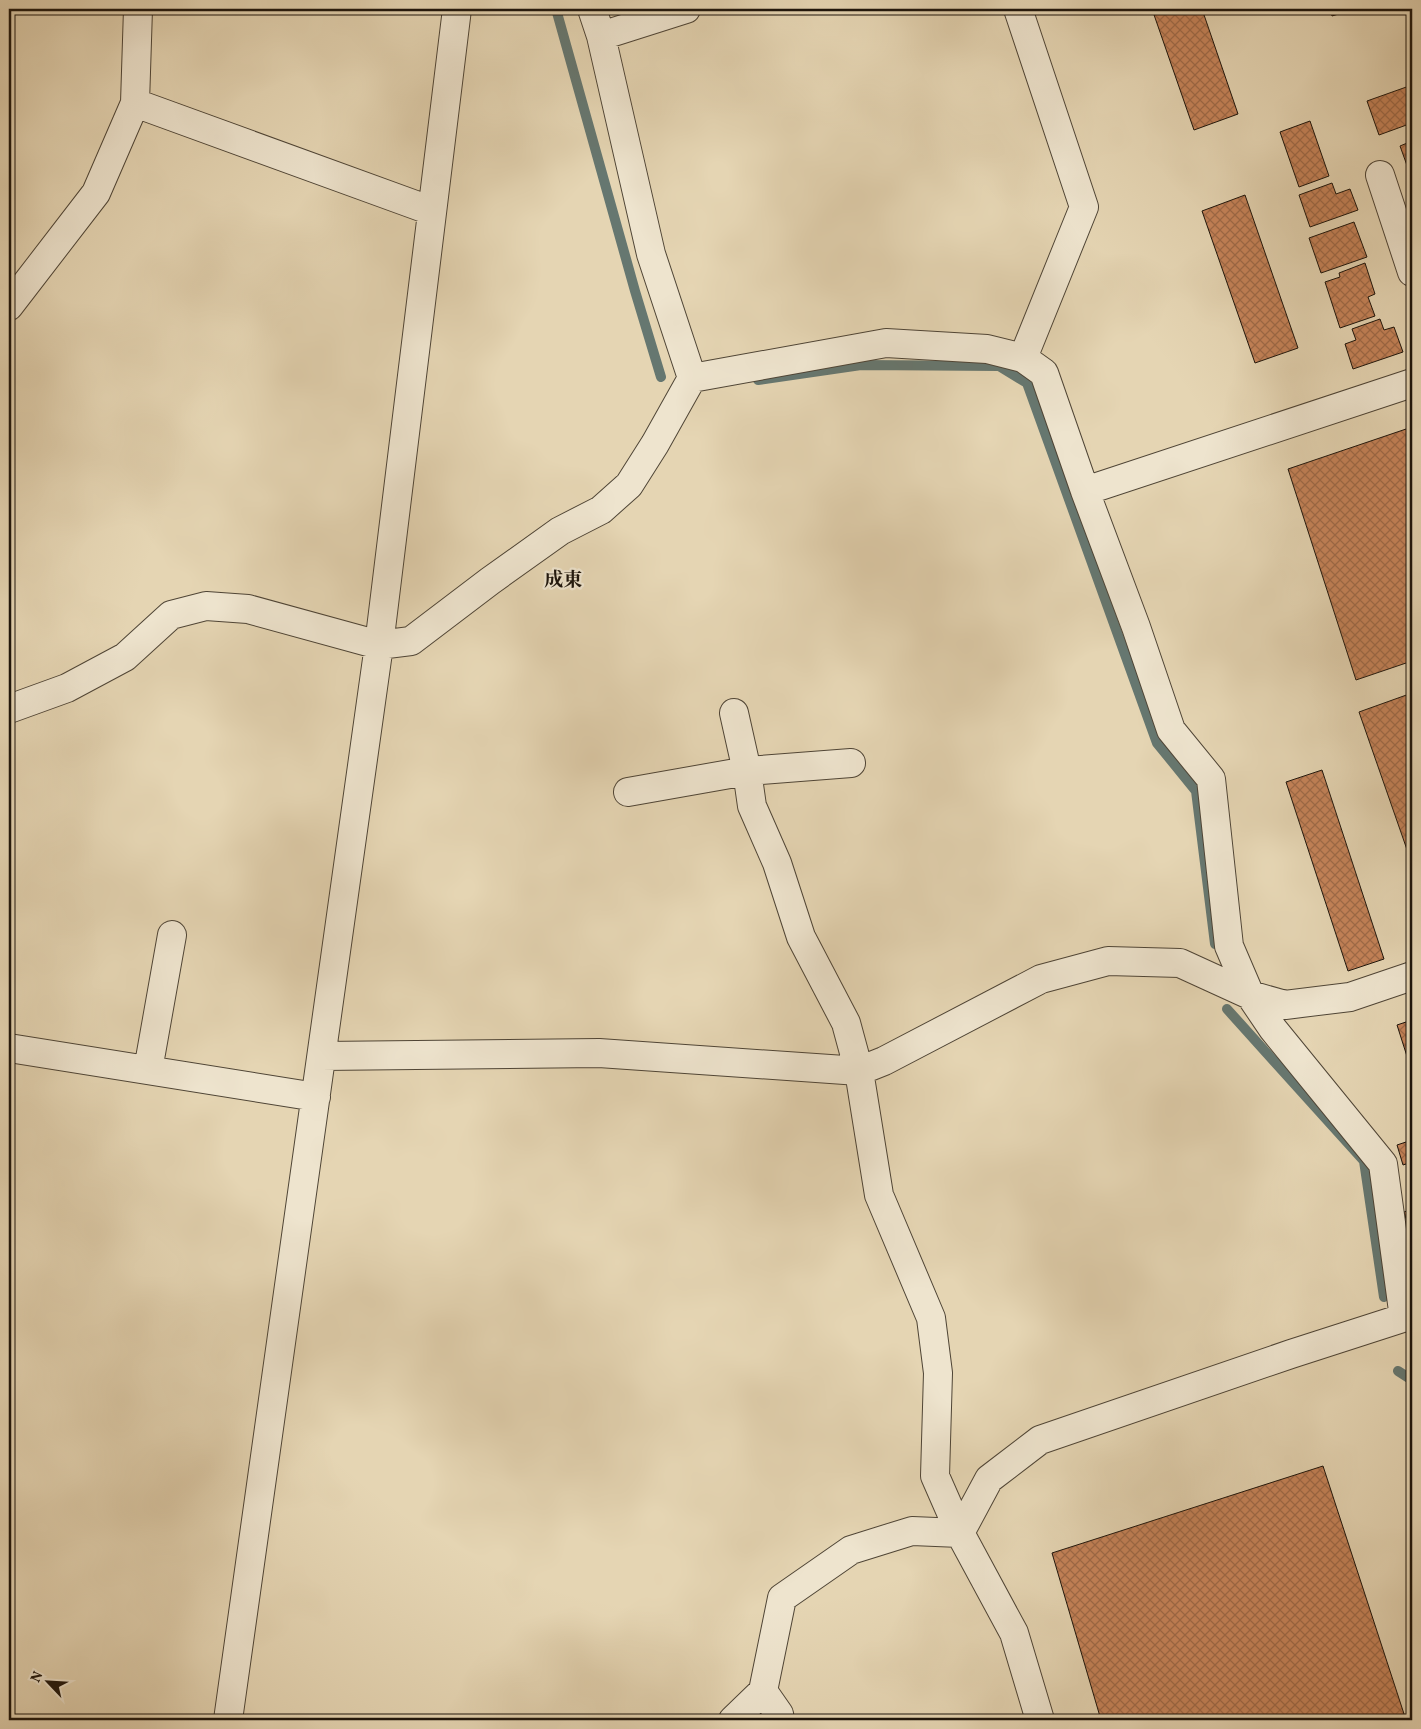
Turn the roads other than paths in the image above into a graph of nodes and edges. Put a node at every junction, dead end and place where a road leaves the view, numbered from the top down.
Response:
1 (138, 9) edge
2 (457, 9) edge
3 (592, 9) edge
4 (686, 9) edge
5 (1018, 9) edge
6 (600, 36) junction
7 (135, 103) junction
8 (1380, 176) dead end
9 (432, 211) junction
10 (1412, 272) edge
11 (9, 306) edge
12 (1023, 358) junction
13 (692, 378) junction
14 (1412, 382) edge
15 (1085, 491) junction
16 (379, 645) junction
17 (9, 709) edge
18 (734, 713) dead end
19 (851, 763) dead end
20 (747, 771) junction
21 (628, 792) dead end
22 (172, 935) dead end
23 (1412, 976) edge
24 (1250, 995) junction
25 (9, 1048) edge
26 (322, 1056) junction
27 (148, 1070) junction
28 (859, 1071) junction
29 (316, 1096) junction
30 (1408, 1317) edge
31 (960, 1533) junction
32 (763, 1691) junction
33 (228, 1720) edge
34 (733, 1720) edge
35 (780, 1720) edge
36 (1040, 1720) edge

1 - 7 street
2 - 9 street
3 - 6 street
4 - 6 street
5 - 12 street
6 - 13 street
7 - 9 street
7 - 11 street
8 - 10 street
9 - 16 street
12 - 13 street
12 - 15 street
13 - 16 street
14 - 15 street
15 - 24 street
16 - 17 street
16 - 26 street
18 - 20 street
19 - 20 street
20 - 21 street
20 - 28 street
22 - 27 street
23 - 24 street
24 - 28 street
24 - 30 street
25 - 27 street
26 - 28 street
26 - 29 street
27 - 29 street
28 - 31 street
29 - 33 street
30 - 31 street
31 - 32 street
31 - 36 street
32 - 34 street
32 - 35 street

